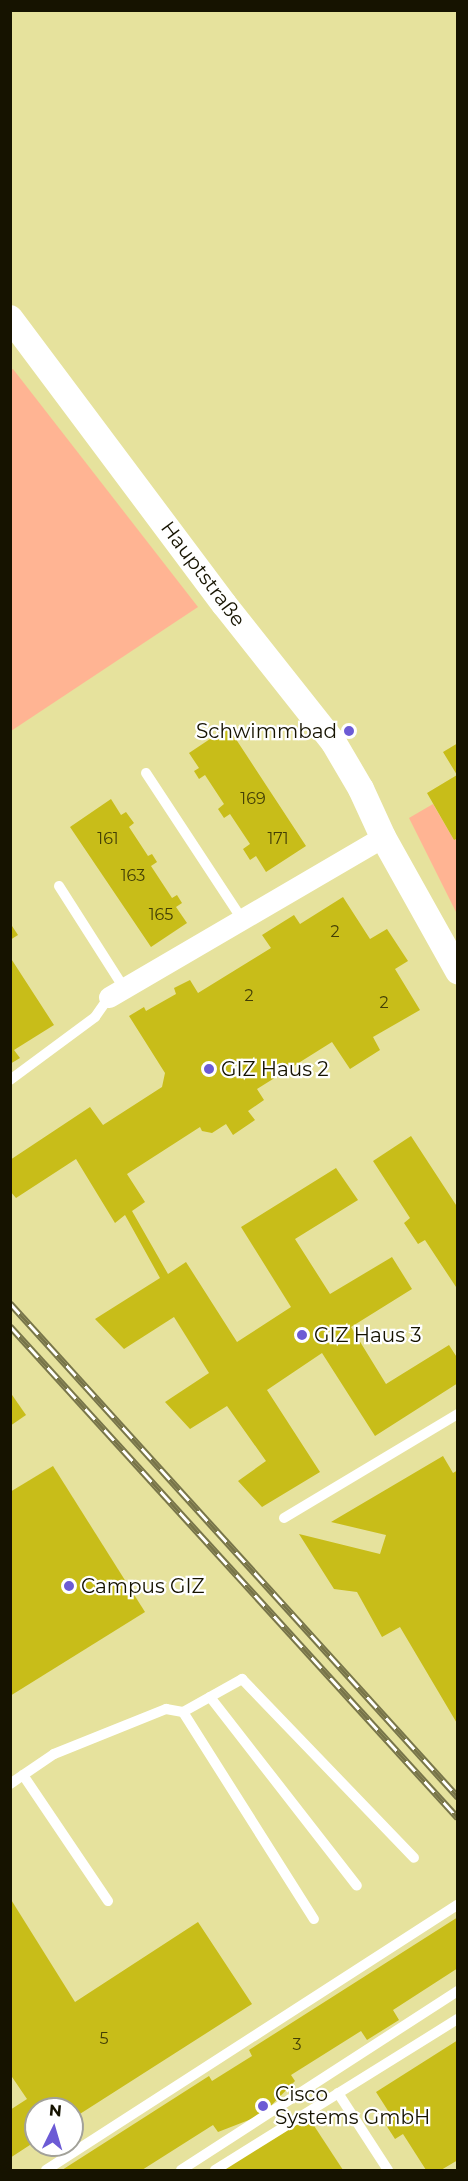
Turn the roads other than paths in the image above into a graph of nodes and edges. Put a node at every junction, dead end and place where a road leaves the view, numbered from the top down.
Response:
1 (10, 318) edge
2 (146, 773) dead end
3 (383, 837) junction
4 (59, 886) dead end
5 (242, 919) junction
6 (458, 971) edge
7 (117, 993) junction
8 (10, 1080) edge
9 (458, 1414) edge
10 (284, 1518) dead end
11 (210, 1697) junction
12 (183, 1712) junction
13 (23, 1775) junction
14 (10, 1784) edge
15 (414, 1858) dead end
16 (357, 1886) dead end
17 (108, 1901) dead end
18 (458, 1904) edge
19 (314, 1919) dead end
20 (458, 1991) edge
21 (458, 2019) edge
22 (338, 2093) junction
23 (229, 2134) dead end
24 (46, 2170) edge
25 (171, 2170) edge
26 (181, 2170) edge
27 (215, 2170) edge
28 (388, 2170) edge

1 - 3 street, Hauptstraße
2 - 5 lane
3 - 5 street
3 - 6 street, Hauptstraße
4 - 7 lane
5 - 7 street
7 - 8 lane
9 - 10 lane
11 - 12 lane
11 - 15 lane
11 - 16 lane
12 - 13 lane
12 - 19 lane
13 - 14 lane
13 - 17 lane
18 - 24 lane
20 - 26 lane
21 - 22 lane
22 - 27 lane
22 - 28 lane
23 - 25 lane

